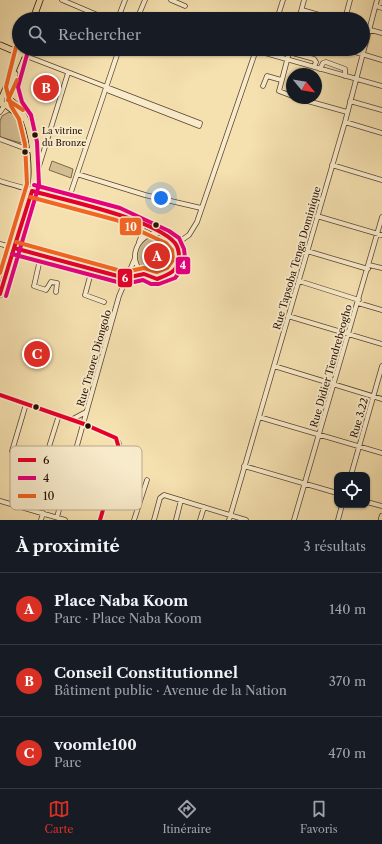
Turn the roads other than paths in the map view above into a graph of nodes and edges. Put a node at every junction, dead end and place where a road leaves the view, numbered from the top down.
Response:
1 (40, 0) edge
2 (62, 0) edge
3 (125, 0) edge
4 (145, 0) edge
5 (171, 0) edge
6 (283, 0) edge
7 (304, 0) edge
8 (350, 0) edge
9 (377, 0) edge
10 (185, 6) dead end
11 (376, 6) junction
12 (382, 8) edge
13 (302, 10) joint
14 (36, 12) edge
15 (90, 12) edge
16 (120, 12) edge
17 (140, 12) edge
18 (279, 12) edge
19 (309, 12) edge
20 (347, 12) edge
21 (370, 26) edge
22 (370, 29) edge
23 (382, 33) edge
24 (0, 45) edge
25 (12, 49) edge
26 (20, 56) edge
27 (31, 56) edge
28 (117, 56) edge
29 (251, 56) edge
30 (280, 56) edge
31 (288, 56) edge
32 (305, 56) edge
33 (362, 56) edge
34 (369, 56) edge
35 (287, 59) junction
36 (382, 60) edge
37 (17, 64) junction
38 (314, 67) junction
39 (320, 68) joint
40 (322, 69) edge
41 (68, 73) junction
42 (345, 76) junction
43 (356, 79) junction
44 (281, 80) junction
45 (262, 86) dead end
46 (382, 86) edge
47 (12, 87) junction
48 (106, 88) junction
49 (286, 94) edge
50 (3, 101) edge
51 (350, 101) junction
52 (16, 104) junction
53 (318, 104) edge
54 (382, 110) edge
55 (0, 112) edge
56 (347, 112) junction
57 (26, 121) junction
58 (345, 122) junction
59 (382, 134) edge
60 (0, 139) edge
61 (32, 151) junction
62 (332, 165) junction
63 (77, 174) junction
64 (382, 180) edge
65 (0, 181) edge
66 (33, 185) junction
67 (32, 191) junction
68 (68, 201) junction
69 (202, 208) junction
70 (317, 216) junction
71 (382, 217) edge
72 (138, 222) junction
73 (380, 234) edge
74 (139, 242) junction
75 (0, 244) edge
76 (176, 244) dead end
77 (14, 248) junction
78 (307, 251) junction
79 (41, 255) junction
80 (134, 258) junction
81 (368, 267) junction
82 (382, 268) edge
83 (92, 269) junction
84 (125, 278) junction
85 (299, 280) junction
86 (56, 292) dead end
87 (0, 294) edge
88 (358, 301) junction
89 (104, 302) dead end
90 (382, 310) edge
91 (288, 316) junction
92 (348, 334) junction
93 (382, 344) edge
94 (274, 366) junction
95 (382, 366) edge
96 (334, 385) junction
97 (0, 395) edge
98 (373, 396) junction
99 (382, 398) edge
100 (26, 404) junction
101 (86, 412) junction
102 (59, 415) junction
103 (259, 417) junction
104 (71, 420) junction
105 (84, 424) junction
106 (319, 434) junction
107 (15, 446) edge
108 (49, 446) edge
109 (78, 446) edge
110 (119, 446) edge
111 (359, 446) junction
112 (382, 453) edge
113 (244, 466) junction
114 (352, 472) edge
115 (147, 480) dead end
116 (305, 484) junction
117 (334, 492) edge
118 (142, 495) edge
119 (181, 500) junction
120 (0, 501) edge
121 (370, 503) edge
122 (10, 504) edge
123 (382, 506) edge
124 (204, 507) junction
125 (341, 508) edge
126 (30, 510) edge
127 (59, 510) edge
128 (103, 510) edge
129 (137, 510) edge
130 (43, 514) junction
131 (382, 516) edge
132 (57, 517) junction
133 (230, 518) edge
134 (41, 520) edge
135 (65, 520) edge
136 (100, 520) edge
137 (134, 520) edge
138 (155, 520) edge
139 (176, 520) edge
140 (200, 520) edge
141 (246, 520) edge
142 (294, 520) edge
143 (338, 520) edge
144 (381, 520) edge

1 - 14 highway
2 - 15 street
3 - 16 street
4 - 17 street
5 - 10 street
6 - 18 street
7 - 13 street
8 - 20 street
9 - 11 street, Rue Tapsoba Tenga Dominique
11 - 12 street
11 - 21 street, Rue Tapsoba Tenga Dominique
13 - 19 street
22 - 23 street
24 - 25 highway
26 - 37 highway
27 - 41 street
28 - 48 street
29 - 69 street
30 - 35 street
31 - 35 street
32 - 38 street
33 - 43 street, Rue Tapsoba Tenga Dominique
34 - 36 street
35 - 38 street
35 - 44 street
37 - 47 highway
37 - 50 highway
38 - 39 street
39 - 42 street
40 - 42 street
41 - 48 street
41 - 66 street
42 - 43 street
43 - 46 street
43 - 51 street, Rue Tapsoba Tenga Dominique
44 - 45 street
44 - 49 street
47 - 50 highway
47 - 52 highway
48 - 48 street
48 - 63 street
50 - 52 highway
50 - 55 street
50 - 57 highway
51 - 54 street
51 - 56 street, Rue Tapsoba Tenga Dominique
52 - 57 highway
53 - 56 street
56 - 58 street, Rue Tapsoba Tenga Dominique
57 - 61 highway
58 - 59 street
58 - 62 street, Rue Tapsoba Tenga Dominique
60 - 61 street
61 - 66 highway
62 - 64 street
62 - 70 street, Rue Tapsoba Tenga Dominique
63 - 68 street
63 - 69 street
65 - 67 street
66 - 67 highway
67 - 68 street
67 - 77 highway
68 - 72 street
69 - 76 street
70 - 73 street
70 - 78 street, Rue Tapsoba Tenga Dominique
71 - 73 street, Rue Didier Tiendrebeogho
72 - 74 street, Rue Traore Diongolo
72 - 74 street
73 - 81 street, Rue Didier Tiendrebeogho
74 - 80 street, Rue Traore Diongolo
75 - 77 street
77 - 79 street
77 - 87 highway
78 - 81 street
78 - 85 street, Rue Tapsoba Tenga Dominique
79 - 83 street
79 - 86 street
80 - 84 street, Rue Traore Diongolo
80 - 84 street
81 - 82 street
81 - 88 street, Rue Didier Tiendrebeogho
83 - 84 street
83 - 89 street
84 - 101 street, Rue Traore Diongolo
85 - 88 street
85 - 91 street, Rue Tapsoba Tenga Dominique
88 - 90 street
88 - 92 street, Rue Didier Tiendrebeogho
91 - 92 street
91 - 94 street, Rue Tapsoba Tenga Dominique
92 - 93 street
92 - 96 street, Rue Didier Tiendrebeogho
94 - 96 street
94 - 103 street, Rue Tapsoba Tenga Dominique
95 - 98 street, Rue 3.22
96 - 98 street
96 - 106 street, Rue Didier Tiendrebeogho
97 - 100 street
98 - 99 street
98 - 111 street, Rue 3.22
100 - 102 street
100 - 107 street
101 - 104 street
101 - 105 street, Rue Traore Diongolo
102 - 104 street
102 - 108 street
103 - 106 street
103 - 113 street, Rue Tapsoba Tenga Dominique
104 - 105 street
105 - 109 street, Rue Traore Diongolo
105 - 110 street
106 - 111 street
106 - 116 street, Rue Didier Tiendrebeogho
111 - 112 street
111 - 114 street, Rue 3.22
113 - 116 street
113 - 133 street, Rue Tapsoba Tenga Dominique
115 - 118 street
116 - 117 street
116 - 142 street, Rue Didier Tiendrebeogho
119 - 124 street
119 - 138 street
119 - 139 street
120 - 122 street
121 - 123 street
124 - 133 street
124 - 140 street
125 - 143 street
126 - 130 street
127 - 132 street, Rue Traore Diongolo
128 - 136 street
129 - 137 street
130 - 132 street
130 - 134 street
131 - 144 main road
132 - 135 street
133 - 141 street

